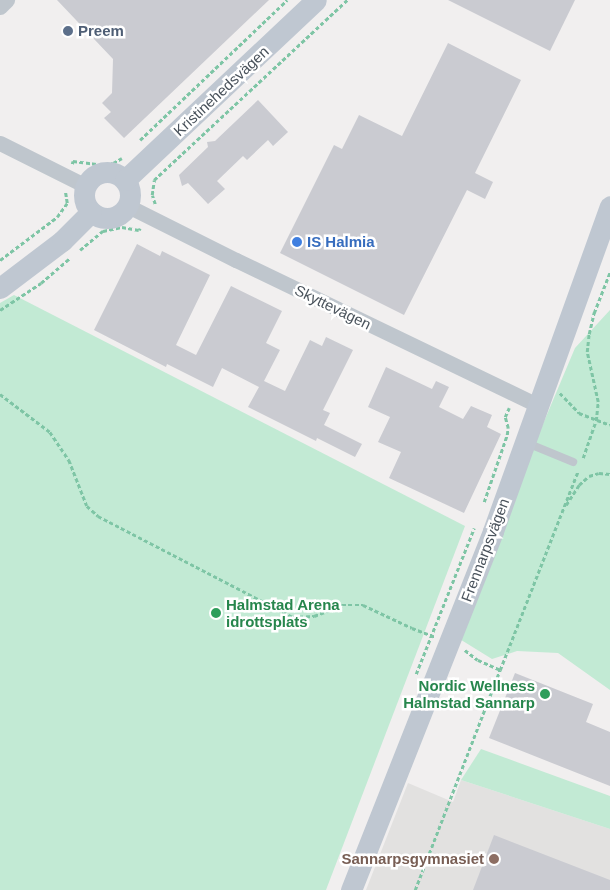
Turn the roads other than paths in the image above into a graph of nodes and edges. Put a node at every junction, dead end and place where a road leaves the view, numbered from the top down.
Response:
1 (7, 0) edge
2 (316, 0) edge
3 (0, 7) edge
4 (0, 143) edge
5 (125, 180) junction
6 (86, 186) junction
7 (610, 206) edge
8 (137, 211) junction
9 (91, 212) junction
10 (0, 288) edge
11 (543, 396) junction
12 (526, 442) junction
13 (573, 462) dead end
14 (351, 890) edge

1 - 3 street
2 - 5 street, Kristinehedsvägen
4 - 6 street
5 - 6 street
5 - 8 street
6 - 9 street
7 - 11 street, Frennarpsvägen
8 - 9 street
8 - 11 street, Skyttevägen
9 - 10 street
11 - 12 street, Frennarpsvägen
12 - 13 lane
12 - 14 street, Frennarpsvägen

